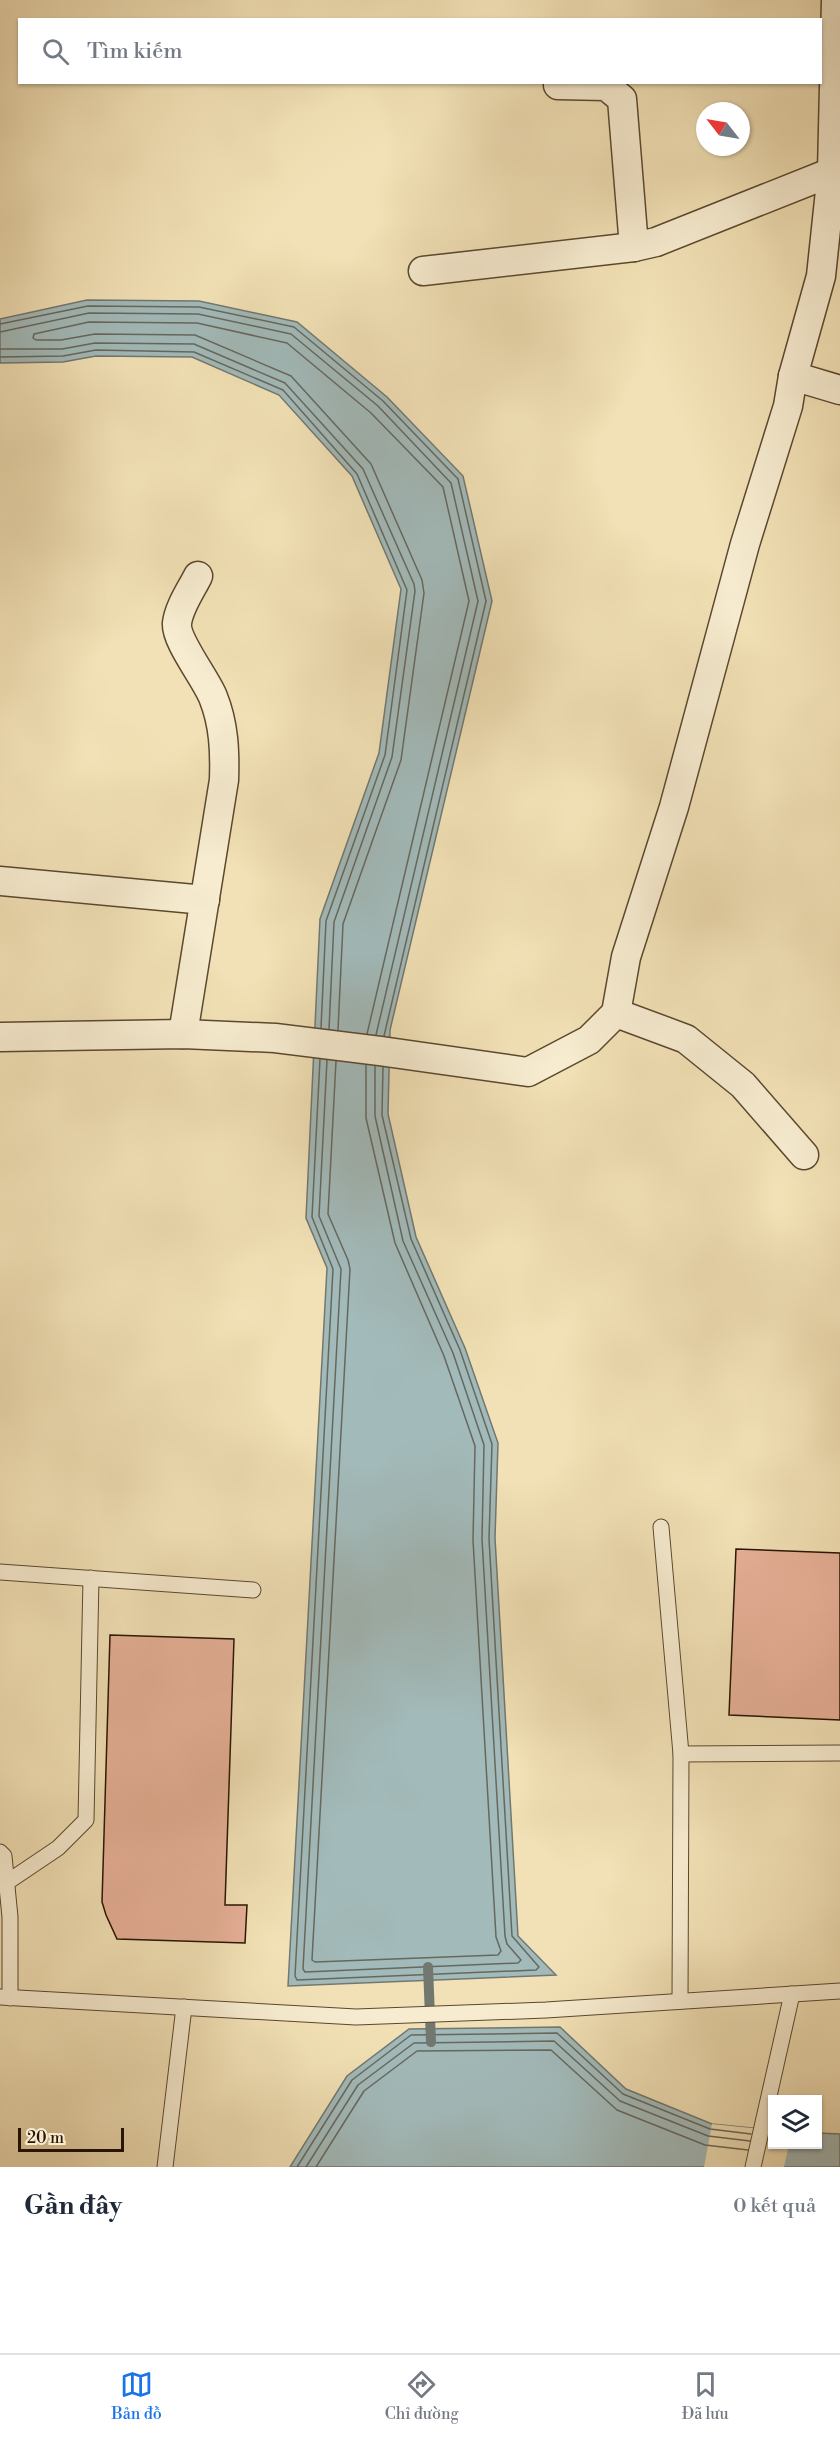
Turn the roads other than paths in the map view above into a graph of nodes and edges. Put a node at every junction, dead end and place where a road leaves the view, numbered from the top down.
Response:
1 (836, 0) edge
2 (837, 58) edge
3 (558, 85) dead end
4 (832, 172) junction
5 (634, 247) junction
6 (423, 271) dead end
7 (793, 376) junction
8 (840, 390) edge
9 (198, 576) dead end
10 (0, 881) edge
11 (205, 900) junction
12 (616, 1013) junction
13 (183, 1034) junction
14 (0, 1037) edge
15 (804, 1155) dead end
16 (661, 1527) dead end
17 (0, 1572) edge
18 (91, 1578) junction
19 (253, 1590) dead end
20 (840, 1753) edge
21 (681, 1754) junction
22 (0, 1852) edge
23 (6, 1883) junction
24 (840, 1991) edge
25 (792, 1994) junction
26 (5, 1998) edge
27 (680, 2001) junction
28 (184, 2007) junction
29 (165, 2167) edge
30 (753, 2167) edge

1 - 2 street
2 - 4 street
3 - 5 street
4 - 5 street
4 - 7 street
5 - 6 street
7 - 8 street
7 - 12 street
9 - 11 street
10 - 11 street
11 - 13 street
12 - 13 street
12 - 15 street
13 - 14 street
16 - 21 lane
17 - 18 lane
18 - 19 lane
18 - 23 lane
20 - 21 lane
21 - 27 lane
22 - 23 lane
23 - 26 lane
24 - 25 lane
25 - 27 lane
25 - 30 lane
26 - 28 lane
27 - 28 lane
28 - 29 lane

